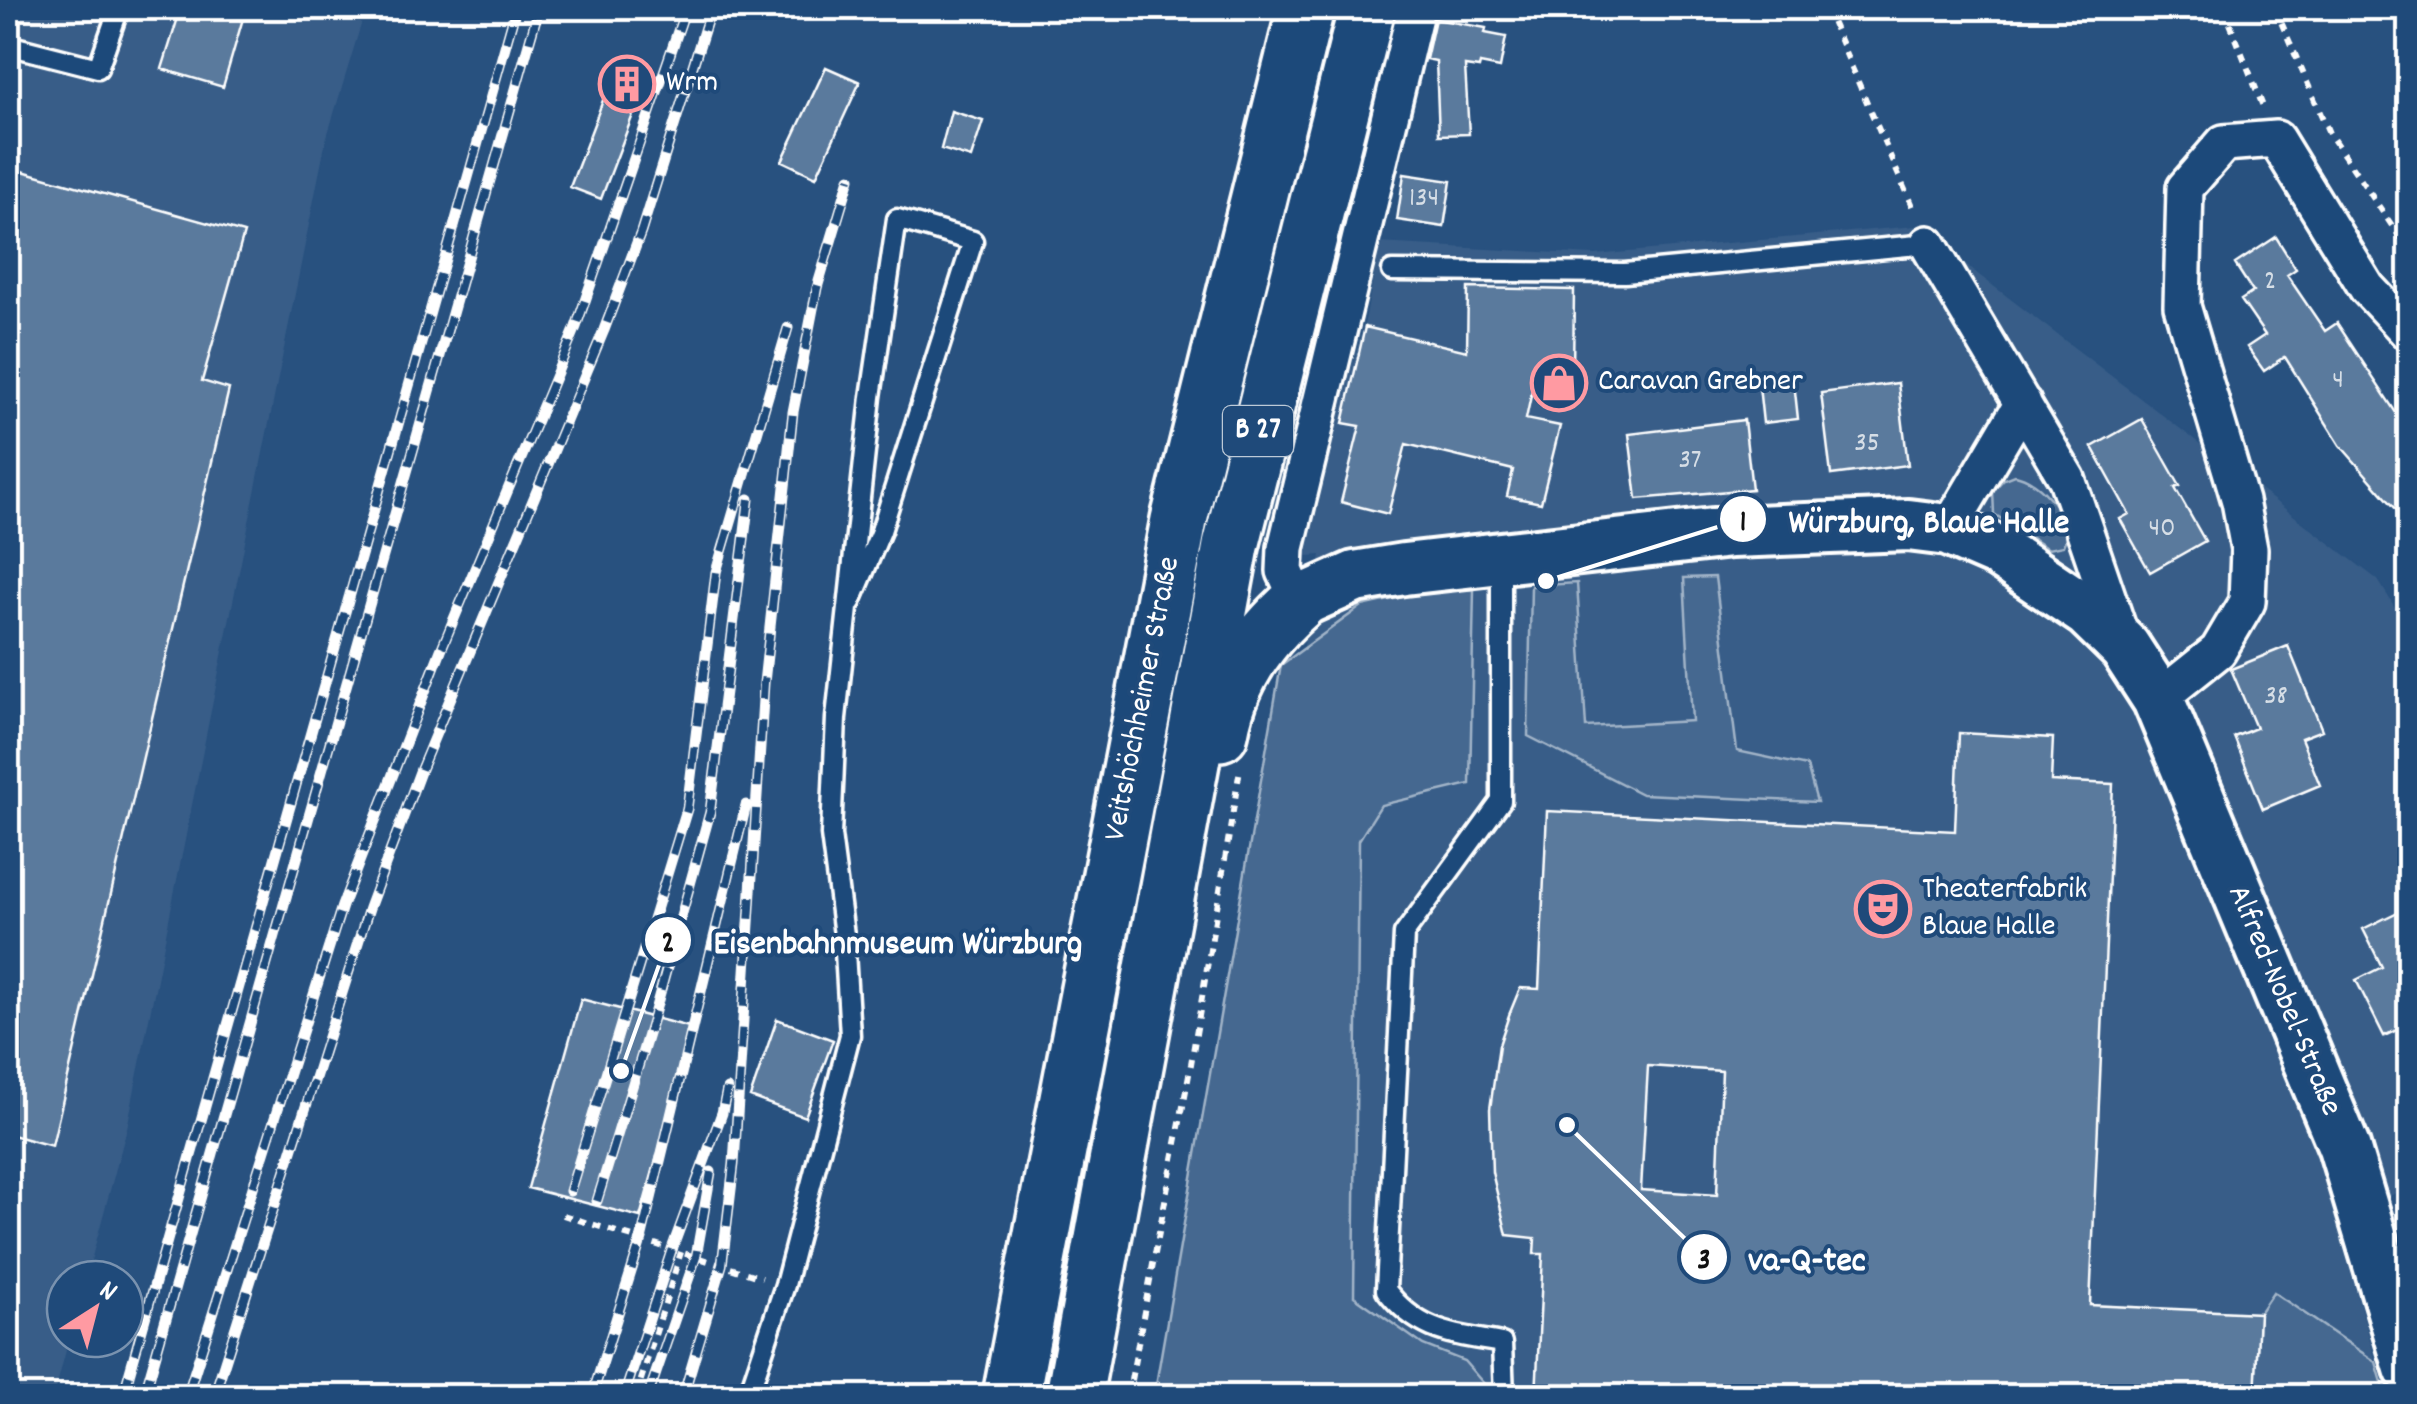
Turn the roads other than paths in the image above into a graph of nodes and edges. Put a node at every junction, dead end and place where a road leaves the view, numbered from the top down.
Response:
1 (119, 8) edge
2 (1306, 8) edge
3 (1367, 8) edge
4 (1416, 8) edge
5 (8, 44) edge
6 (1928, 244) joint
7 (1392, 271) dead end
8 (2410, 334) edge
9 (2023, 403) junction
10 (1948, 530) junction
11 (1501, 558) junction
12 (851, 602) junction
13 (1299, 602) junction
14 (2124, 648) junction
15 (2158, 699) junction
16 (1171, 859) junction
17 (2410, 1368) edge
18 (748, 1396) edge
19 (1012, 1396) edge
20 (1074, 1396) edge
21 (1504, 1396) edge

1 - 5 lane
2 - 19 highway, Veitshöchheimer Straße / B 27
3 - 16 highway, Veitshöchheimer Straße / B 27
4 - 13 street
6 - 7 lane
6 - 9 street, Alfred-Nobel-Straße
8 - 15 street
9 - 10 street
9 - 14 street, Alfred-Nobel-Straße
10 - 11 street, Alfred-Nobel-Straße
10 - 14 street, Alfred-Nobel-Straße
11 - 13 street, Alfred-Nobel-Straße
11 - 21 lane
12 - 12 lane
12 - 18 lane
13 - 16 highway
14 - 15 street, Alfred-Nobel-Straße
15 - 17 street, Alfred-Nobel-Straße
16 - 20 highway, Veitshöchheimer Straße / B 27

